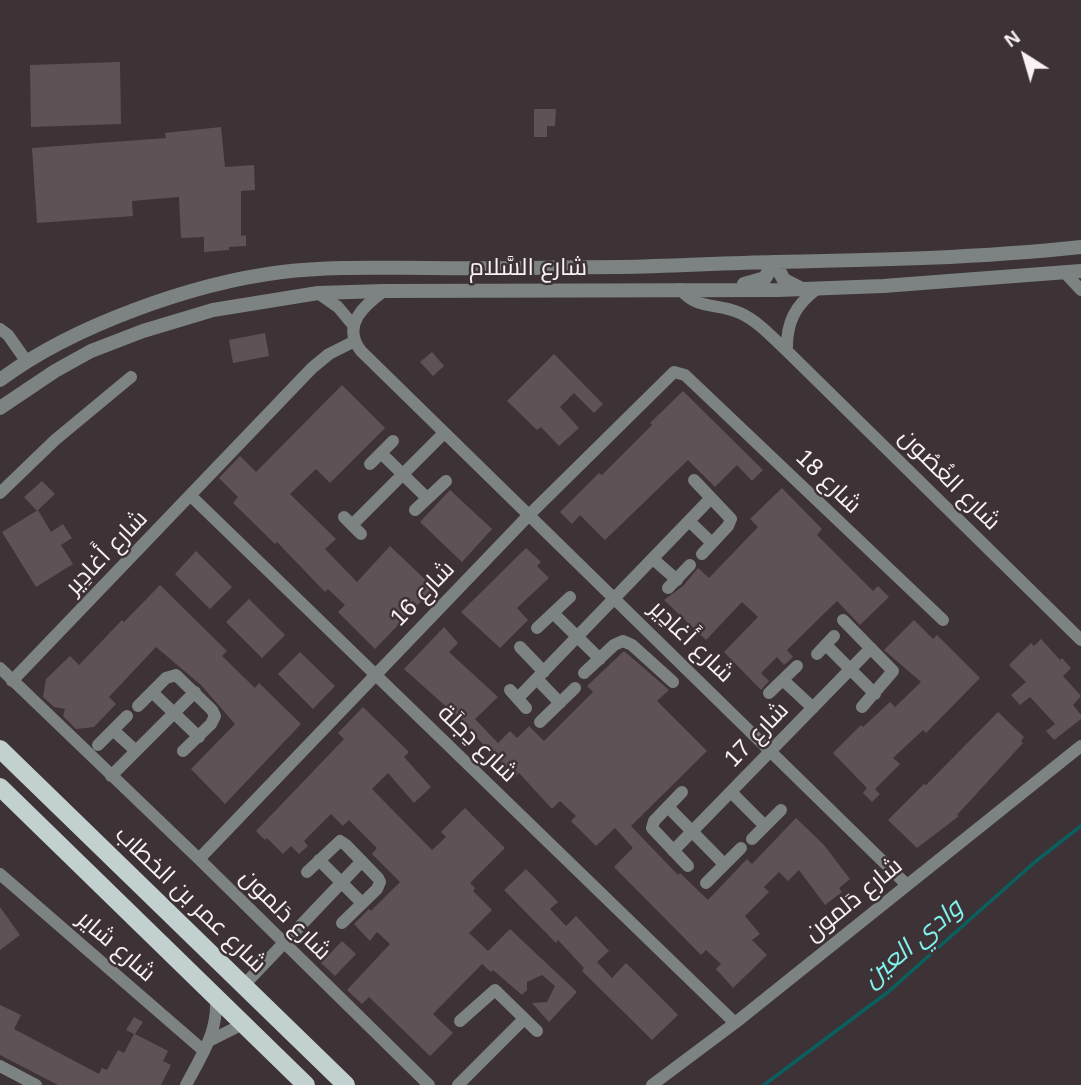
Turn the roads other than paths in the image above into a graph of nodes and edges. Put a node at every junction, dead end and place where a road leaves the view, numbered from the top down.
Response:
1 (1081, 247) edge
2 (774, 262) junction
3 (1081, 271) edge
4 (1065, 273) junction
5 (680, 289) junction
6 (727, 289) junction
7 (802, 289) junction
8 (817, 289) junction
9 (1081, 290) edge
10 (384, 291) junction
11 (318, 293) junction
12 (353, 325) junction
13 (0, 329) edge
14 (355, 341) junction
15 (787, 351) junction
16 (27, 362) junction
17 (685, 375) joint
18 (131, 377) dead end
19 (0, 380) edge
20 (0, 408) edge
21 (444, 433) junction
22 (393, 441) dead end
23 (381, 453) junction
24 (370, 464) dead end
25 (402, 474) junction
26 (694, 480) dead end
27 (446, 481) dead end
28 (0, 494) edge
29 (191, 496) junction
30 (427, 498) junction
31 (711, 498) junction
32 (415, 510) dead end
33 (529, 515) junction
34 (689, 521) junction
35 (352, 525) dead end
36 (712, 543) junction
37 (702, 554) dead end
38 (653, 559) junction
39 (690, 565) dead end
40 (569, 597) dead end
41 (615, 598) junction
42 (553, 613) junction
43 (843, 620) dead end
44 (943, 620) dead end
45 (537, 628) dead end
46 (578, 637) junction
47 (1081, 640) edge
48 (826, 645) dead end
49 (520, 647) dead end
50 (871, 648) junction
51 (600, 659) junction
52 (797, 666) dead end
53 (0, 668) edge
54 (850, 669) junction
55 (584, 673) dead end
56 (374, 674) junction
57 (540, 675) junction
58 (783, 680) junction
59 (12, 681) junction
60 (673, 682) dead end
61 (575, 688) dead end
62 (152, 692) junction
63 (195, 692) junction
64 (769, 693) dead end
65 (874, 694) junction
66 (518, 699) dead end
67 (560, 703) junction
68 (138, 706) dead end
69 (862, 707) dead end
70 (813, 708) junction
71 (174, 713) junction
72 (127, 716) dead end
73 (540, 722) dead end
74 (113, 730) junction
75 (199, 737) junction
76 (98, 744) dead end
77 (1081, 746) edge
78 (0, 749) edge
79 (136, 751) junction
80 (183, 751) dead end
81 (772, 751) junction
82 (111, 776) junction
83 (0, 788) edge
84 (682, 792) dead end
85 (731, 792) junction
86 (668, 807) junction
87 (781, 810) dead end
88 (765, 826) junction
89 (692, 831) junction
90 (752, 839) dead end
91 (741, 848) dead end
92 (673, 851) junction
93 (198, 859) junction
94 (319, 860) junction
95 (362, 861) junction
96 (724, 864) junction
97 (688, 866) dead end
98 (307, 872) dead end
99 (0, 874) edge
100 (342, 882) junction
101 (706, 883) dead end
102 (906, 884) junction
103 (362, 903) junction
104 (342, 923) dead end
105 (283, 943) junction
106 (243, 986) junction
107 (216, 999) junction
108 (524, 1019) junction
109 (460, 1021) dead end
110 (735, 1023) junction
111 (243, 1024) junction
112 (537, 1031) dead end
113 (208, 1045) junction
114 (0, 1066) edge
115 (36, 1085) edge
116 (186, 1085) edge
117 (306, 1085) edge
118 (346, 1085) edge
119 (429, 1085) edge
120 (458, 1085) edge
121 (652, 1085) edge

1 - 2 street, شارع السَّلام
2 - 6 street
2 - 7 street
2 - 16 street, شارع السَّلام
3 - 4 street, شارع السَّلام
4 - 8 street, شارع السَّلام
4 - 9 street
5 - 6 street, شارع السَّلام
5 - 10 street, شارع السَّلام
5 - 15 street, شارع الغُصُون
6 - 7 street, شارع السَّلام
7 - 8 street, شارع السَّلام
8 - 15 street
10 - 11 street, شارع السَّلام
10 - 12 street
11 - 12 street
11 - 20 street, شارع السَّلام
12 - 14 street
13 - 16 street
14 - 21 street, شارع أَغادِير
14 - 29 street, شارع أَغادِير
15 - 47 street, شارع الغُصُون
16 - 19 street, شارع السَّلام
17 - 33 street, شارع 16
17 - 44 street, شارع 18
18 - 28 street
21 - 25 street
21 - 33 street, شارع أَغادِير
22 - 23 street
23 - 24 street
23 - 25 street
25 - 30 street
25 - 35 street
26 - 31 street
27 - 30 street
29 - 56 street, شارع دِجلَة
29 - 59 street, شارع أَغادِير
30 - 32 street
31 - 34 street
31 - 36 street
33 - 41 street, شارع أَغادِير
33 - 56 street, شارع 16
34 - 36 street
34 - 38 street
36 - 37 street
38 - 39 street
38 - 41 street
40 - 42 street
41 - 46 street
41 - 81 street, شارع أَغادِير
42 - 45 street
42 - 46 street
43 - 50 street
46 - 51 street
46 - 57 street
48 - 54 street
49 - 57 street
50 - 54 street, شارع 17
50 - 65 street
51 - 55 street
51 - 60 street
52 - 58 street, شارع 17
53 - 59 street, شارع دَلمون
54 - 65 street
54 - 70 street, شارع 17
56 - 93 street, شارع 16
56 - 110 street, شارع دِجلَة
57 - 66 street
57 - 67 street
58 - 64 street, شارع 17
58 - 70 street, شارع 17
59 - 82 street, شارع دَلمون
61 - 67 street
62 - 63 street
62 - 68 street
62 - 71 street
63 - 71 street
63 - 75 street
65 - 69 street
67 - 73 street
70 - 81 street, شارع 17
71 - 75 street
71 - 79 street
72 - 74 street
74 - 76 street
74 - 79 street
75 - 80 street
77 - 102 street, شارع دَلمون
78 - 106 main road, شارع عمر بن الخطاب
79 - 82 street
81 - 85 street, شارع 17
81 - 102 street, شارع أَغادِير
82 - 93 street, شارع دَلمون
83 - 107 main road
84 - 86 street
85 - 88 street, شارع 17
85 - 89 street, شارع 17
86 - 89 street
86 - 92 street
87 - 88 street
88 - 90 street
89 - 92 street, شارع 17
89 - 96 street
91 - 96 street
92 - 97 street
93 - 105 street, شارع دَلمون
94 - 95 street
94 - 98 street
94 - 100 street
95 - 100 street
95 - 103 street
96 - 101 street
99 - 113 street, شارع شاير
100 - 103 street
100 - 105 street
102 - 110 street, شارع دَلمون
103 - 104 street
105 - 106 street
105 - 119 street, شارع دَلمون
106 - 118 main road, شارع عمر بن الخطاب
107 - 111 main road
107 - 113 street
108 - 109 street
108 - 112 street
108 - 120 street
110 - 121 street, شارع دَلمون
111 - 113 street
111 - 117 main road
113 - 116 street
114 - 115 street

